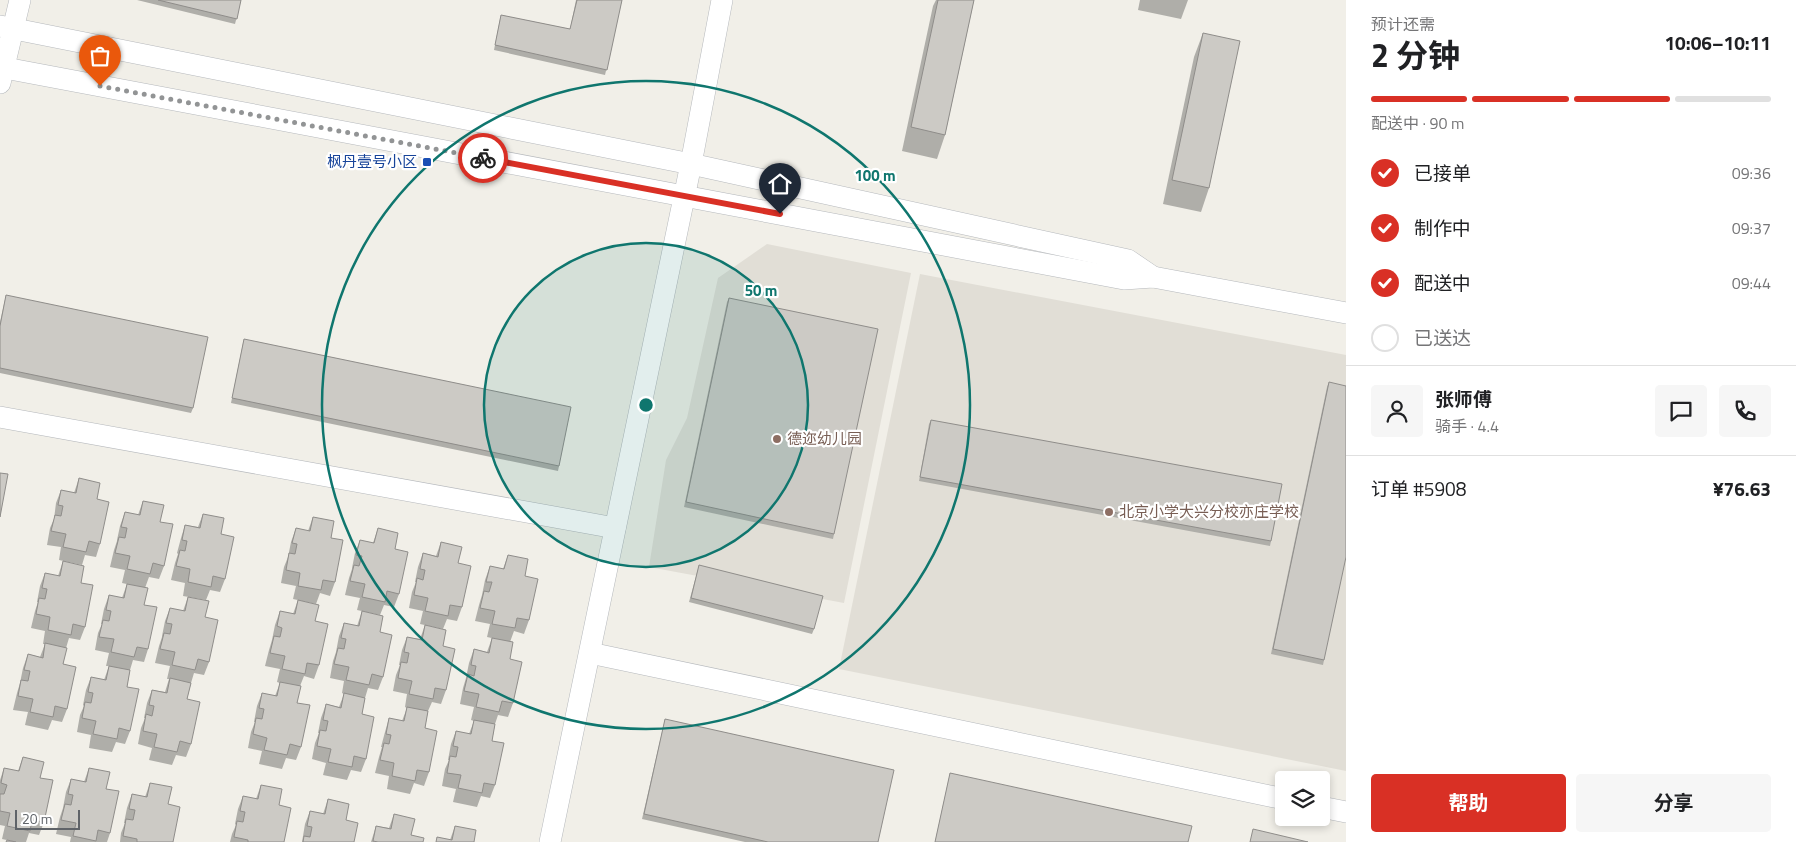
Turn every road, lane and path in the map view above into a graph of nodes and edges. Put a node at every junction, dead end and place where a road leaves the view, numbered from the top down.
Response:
1 (20, 0) edge
2 (722, 0) edge
3 (7, 28) edge
4 (1, 72) edge
5 (691, 164) junction
6 (684, 196) junction
7 (1153, 277) junction
8 (1346, 312) edge
9 (0, 417) edge
10 (615, 528) junction
11 (590, 653) junction
12 (1275, 797) edge
13 (1330, 809) edge
14 (1346, 812) edge
15 (550, 842) edge

1 - 3 street
2 - 5 street
3 - 4 street
3 - 5 street
4 - 6 street
5 - 6 street
5 - 7 street
6 - 7 street
6 - 10 street
7 - 8 street
9 - 10 street
10 - 11 street
11 - 12 street
11 - 15 street
13 - 14 street

